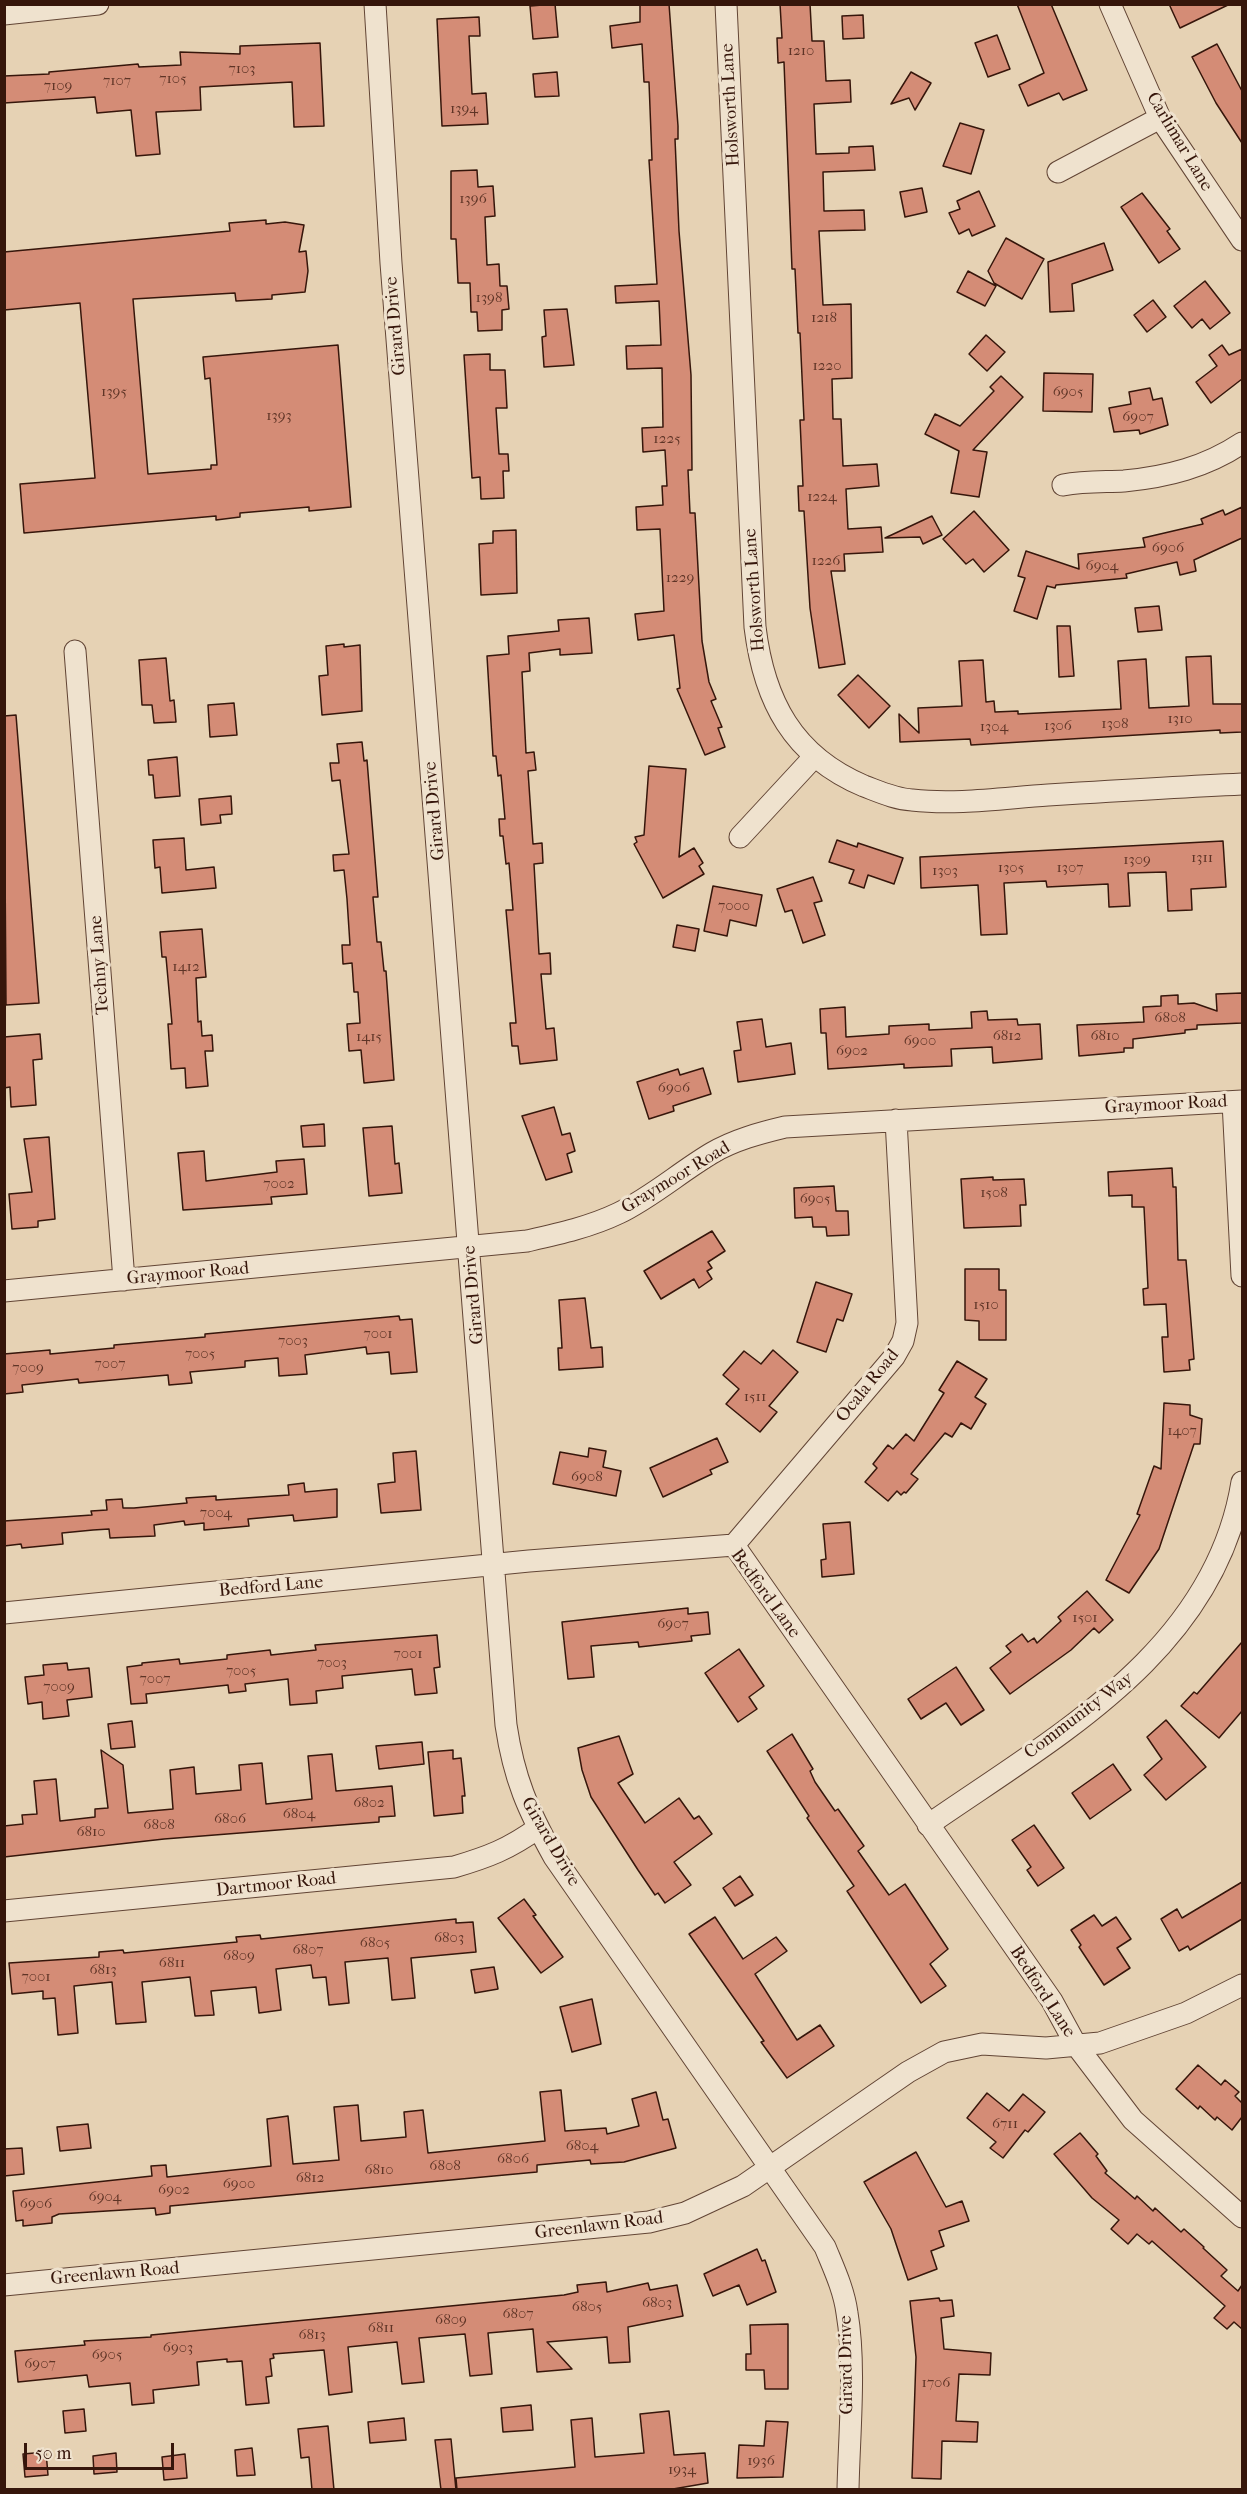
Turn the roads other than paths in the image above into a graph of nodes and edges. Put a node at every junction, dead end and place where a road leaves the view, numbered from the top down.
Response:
1 (98, 4) edge
2 (375, 4) edge
3 (726, 4) edge
4 (1110, 4) edge
5 (34, 7) edge
6 (4, 14) edge
7 (1160, 118) junction
8 (1058, 172) dead end
9 (1242, 240) edge
10 (1242, 443) edge
11 (1063, 485) dead end
12 (75, 651) dead end
13 (814, 756) junction
14 (1242, 784) edge
15 (740, 837) dead end
16 (1238, 1101) edge
17 (896, 1120) junction
18 (469, 1246) junction
19 (1242, 1276) edge
20 (124, 1280) junction
21 (4, 1291) edge
22 (1242, 1482) edge
23 (734, 1545) junction
24 (495, 1566) junction
25 (4, 1613) edge
26 (928, 1825) junction
27 (538, 1828) junction
28 (4, 1911) edge
29 (1242, 1985) edge
30 (1076, 2045) junction
31 (770, 2167) junction
32 (1242, 2217) edge
33 (4, 2285) edge
34 (848, 2490) edge

1 - 5 street
2 - 18 street, Girard Drive
3 - 13 street, Holsworth Lane
4 - 7 street, Carlimar Lane
5 - 6 street
7 - 8 street
7 - 9 street, Carlimar Lane
10 - 11 street
12 - 20 street, Techny Lane
13 - 14 street, Holsworth Lane
13 - 15 street
16 - 17 street, Graymoor Road
16 - 19 street
17 - 18 street, Graymoor Road
17 - 23 street, Ocala Road
18 - 20 street, Graymoor Road
18 - 24 street, Girard Drive
20 - 21 street, Graymoor Road
22 - 26 street, Community Way
23 - 24 street, Bedford Lane
23 - 26 street, Bedford Lane
24 - 25 street, Bedford Lane
24 - 27 street, Girard Drive
26 - 30 street, Bedford Lane
27 - 28 street, Dartmoor Road
27 - 31 street, Girard Drive
29 - 30 street, Greenlawn Road
30 - 31 street, Greenlawn Road
30 - 32 street, Bedford Lane
31 - 33 street, Greenlawn Road
31 - 34 street, Girard Drive

